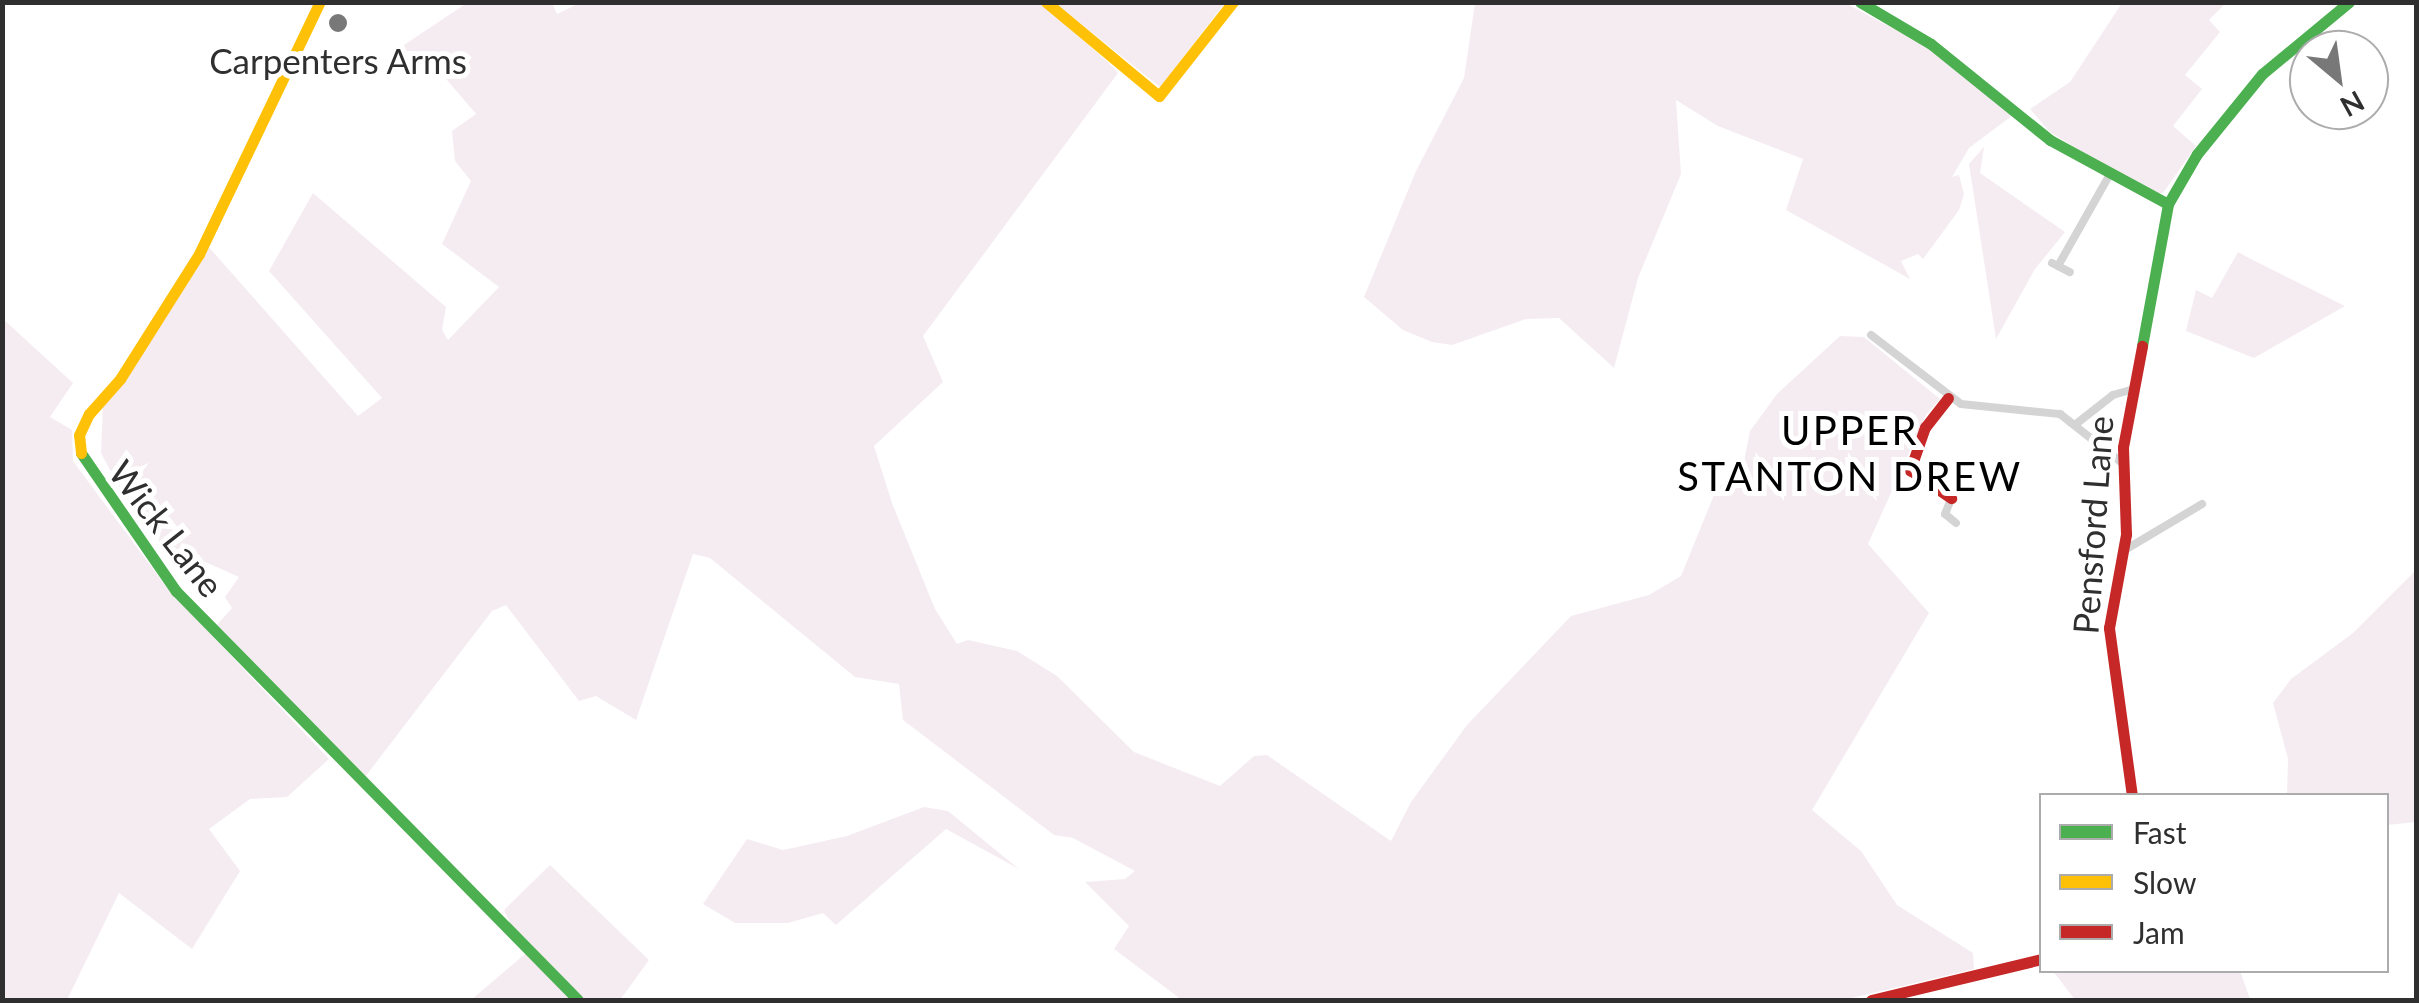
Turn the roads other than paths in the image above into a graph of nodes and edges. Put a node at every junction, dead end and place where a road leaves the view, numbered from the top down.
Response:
1 (320, 2) edge
2 (1046, 2) edge
3 (1233, 2) edge
4 (1860, 2) edge
5 (2349, 2) edge
6 (2109, 176) junction
7 (2168, 204) junction
8 (2070, 272) dead end
9 (1871, 335) dead end
10 (2131, 390) junction
11 (1948, 398) junction
12 (2076, 424) junction
13 (2121, 462) junction
14 (1954, 492) joint
15 (2202, 504) dead end
16 (1956, 523) dead end
17 (2123, 550) junction
18 (2132, 793) edge
19 (2039, 961) edge
20 (578, 1000) edge
21 (1871, 1000) edge

1 - 20 street, Wick Lane
2 - 3 street
4 - 6 street
5 - 7 street, Pensford Lane
6 - 7 street
6 - 8 street
7 - 10 street, Pensford Lane
9 - 11 street
10 - 12 street
10 - 13 street, Pensford Lane
11 - 12 street
11 - 14 street
12 - 13 street
13 - 17 street, Pensford Lane
14 - 16 street
15 - 17 street
17 - 18 street, Pensford Lane
19 - 21 street

